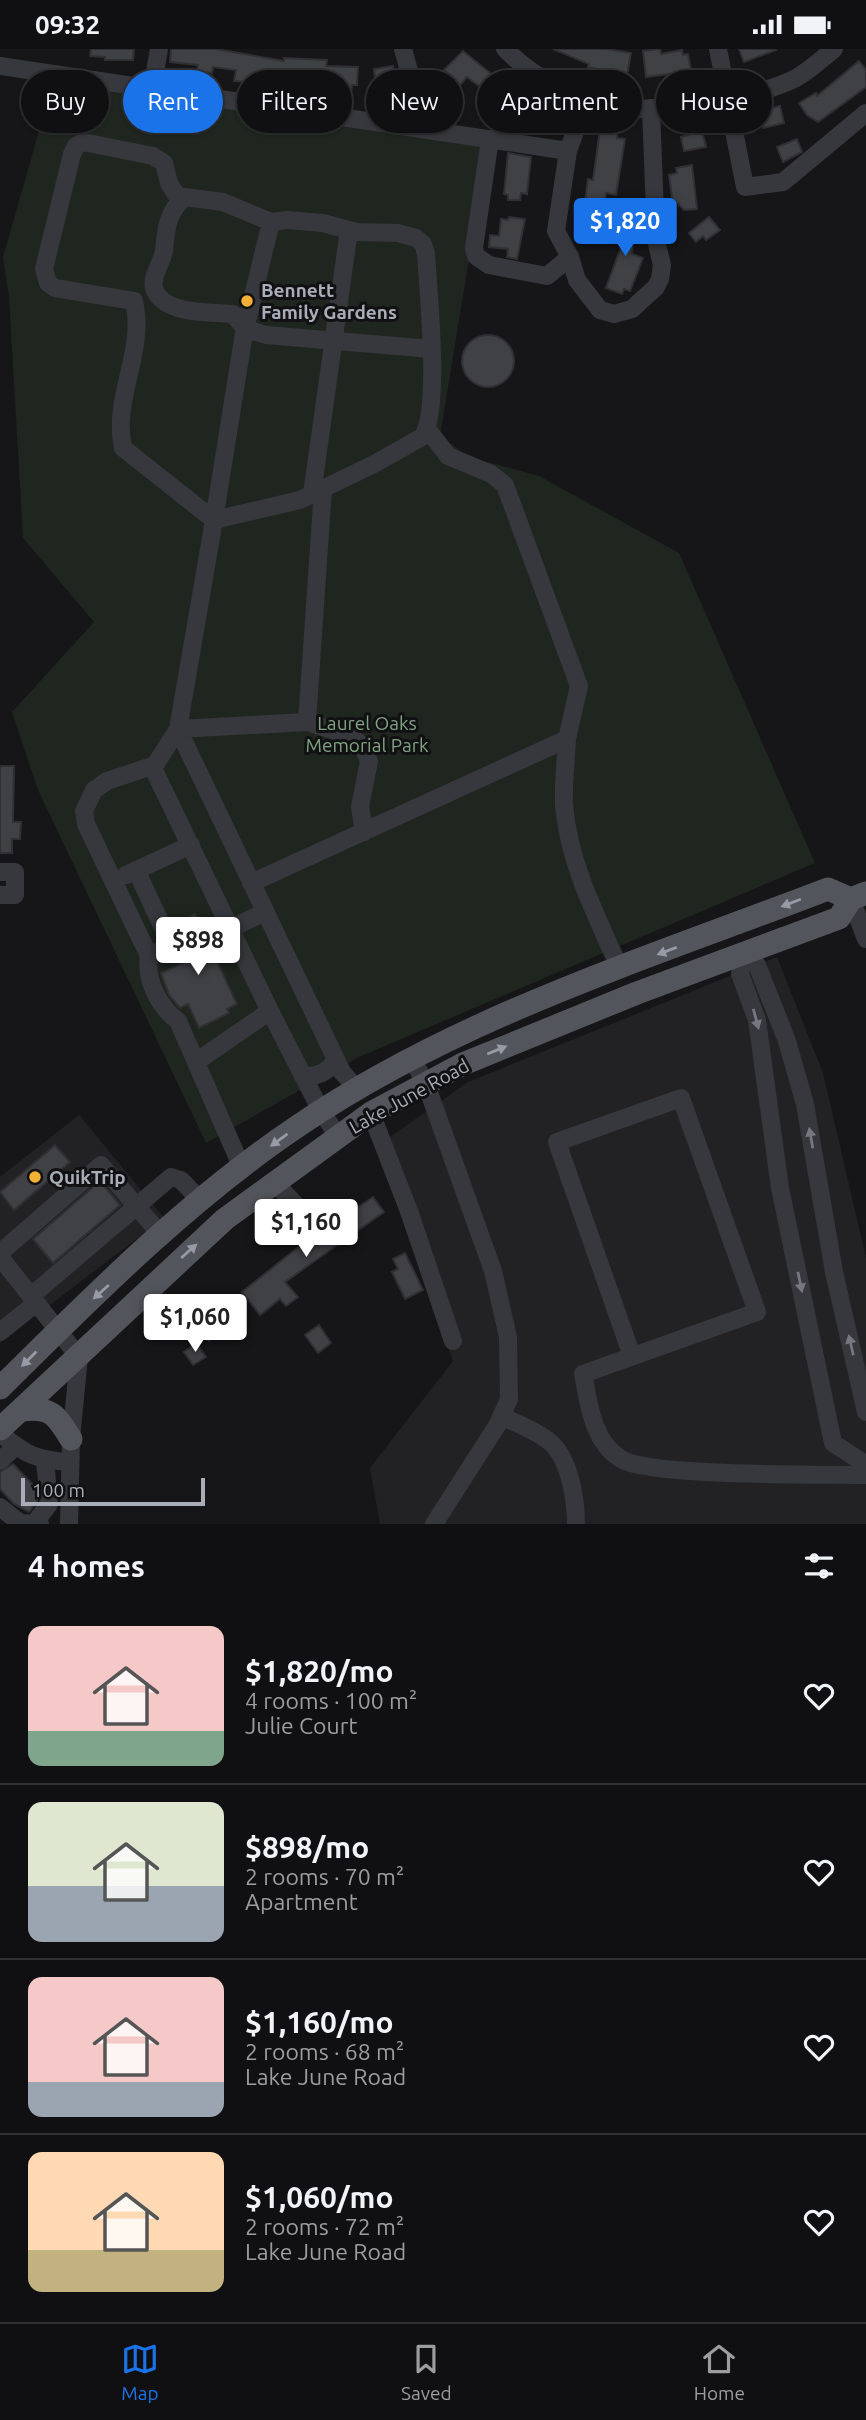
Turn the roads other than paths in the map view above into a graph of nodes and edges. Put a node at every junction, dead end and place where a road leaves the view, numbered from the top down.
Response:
1 (159, 49) edge
2 (403, 49) edge
3 (505, 49) edge
4 (718, 49) edge
5 (834, 49) edge
6 (0, 66) edge
7 (155, 70) edge
8 (409, 70) edge
9 (530, 70) edge
10 (722, 70) edge
11 (123, 85) edge
12 (772, 85) edge
13 (223, 100) edge
14 (656, 107) edge
15 (642, 108) edge
16 (651, 108) junction
17 (866, 113) edge
18 (366, 121) edge
19 (448, 133) edge
20 (575, 133) edge
21 (735, 133) edge
22 (490, 139) junction
23 (568, 151) junction
24 (184, 198) junction
25 (271, 222) junction
26 (349, 230) junction
27 (570, 257) junction
28 (246, 329) junction
29 (335, 342) junction
30 (431, 349) junction
31 (428, 430) junction
32 (318, 491) junction
33 (214, 520) junction
34 (307, 722) junction
35 (178, 729) junction
36 (568, 739) junction
37 (152, 766) junction
38 (364, 832) junction
39 (191, 845) junction
40 (136, 870) junction
41 (0, 872) edge
42 (113, 880) junction
43 (251, 883) junction
44 (0, 895) edge
45 (858, 896) edge
46 (265, 912) junction
47 (731, 926) junction
48 (232, 928) junction
49 (866, 939) edge
50 (742, 954) junction
51 (149, 956) junction
52 (620, 969) junction
53 (270, 1011) junction
54 (412, 1059) junction
55 (336, 1060) junction
56 (196, 1062) junction
57 (303, 1076) junction
58 (426, 1084) junction
59 (357, 1090) junction
60 (321, 1111) junction
61 (371, 1113) junction
62 (338, 1136) junction
63 (242, 1168) junction
64 (273, 1181) junction
65 (201, 1201) junction
66 (136, 1205) junction
67 (220, 1224) junction
68 (319, 1229) dead end
69 (162, 1236) junction
70 (1, 1261) edge
71 (33, 1299) junction
72 (58, 1331) junction
73 (0, 1332) edge
74 (453, 1341) dead end
75 (632, 1356) junction
76 (79, 1357) junction
77 (0, 1388) edge
78 (22, 1410) junction
79 (866, 1412) edge
80 (502, 1416) junction
81 (0, 1431) edge
82 (16, 1446) junction
83 (70, 1450) junction
84 (45, 1460) junction
85 (0, 1461) edge
86 (863, 1465) edge
87 (0, 1507) edge
88 (442, 1521) edge
89 (34, 1524) edge
90 (40, 1524) edge
91 (69, 1524) edge
92 (576, 1524) edge

1 - 7 street
2 - 8 street
3 - 9 street
4 - 10 street
5 - 12 street
6 - 11 street
13 - 18 street
14 - 16 street
15 - 16 street
16 - 27 street
17 - 21 street
19 - 22 street
20 - 23 street
22 - 23 street
22 - 27 street
23 - 27 street
24 - 25 street
24 - 28 street
24 - 33 street
25 - 26 street
25 - 28 street
26 - 29 street
26 - 30 street
28 - 29 street
28 - 33 street
29 - 30 street
29 - 32 street
30 - 31 street
31 - 32 street
31 - 36 street
32 - 33 street
32 - 34 street
33 - 35 street
34 - 35 street
34 - 38 street
35 - 37 street
35 - 43 street
36 - 38 street
36 - 52 street
37 - 39 street
37 - 42 street
38 - 43 street
39 - 40 street
39 - 48 street
40 - 42 street
40 - 51 street
41 - 44 street
42 - 51 street
43 - 46 street
45 -> 47 main road, Lake June Road
45 - 49 street
45 - 50 main road, Lake June Road
46 - 48 street
46 - 55 street
47 - 50 main road
47 -> 52 main road, Lake June Road
48 - 53 street
58 -> 50 main road, Lake June Road
79 -> 50 street
50 -> 86 street
51 - 56 street
52 - 54 main road, Lake June Road
53 - 56 street
53 - 57 street
54 - 58 street
54 - 59 main road, Lake June Road
55 - 57 street
55 - 59 street
56 - 63 street
57 - 60 street
58 - 61 main road, Lake June Road
58 - 80 street
59 - 60 main road, Lake June Road
59 - 61 main road
60 - 62 street
60 -> 63 main road, Lake June Road
61 - 62 main road, Lake June Road
61 - 74 street
62 - 64 main road, Lake June Road
63 - 65 main road, Lake June Road
64 - 67 main road, Lake June Road
64 - 68 street
65 - 66 street
65 - 67 main road
65 - 69 main road, Lake June Road
66 - 69 street
66 - 70 street
66 - 71 street
76 -> 67 main road, Lake June Road
69 -> 72 main road, Lake June Road
70 - 71 street
71 - 72 street
71 - 73 street
72 - 76 street
72 -> 77 main road, Lake June Road
75 - 75 street
75 - 86 street
76 - 78 main road, Lake June Road
76 - 83 street
78 - 81 main road, Lake June Road
78 - 83 main road
80 - 88 street
80 - 92 street
81 - 82 street
82 - 84 street
82 - 85 street
83 - 84 street
83 - 91 street
84 - 89 street
87 - 89 street
89 - 90 street

